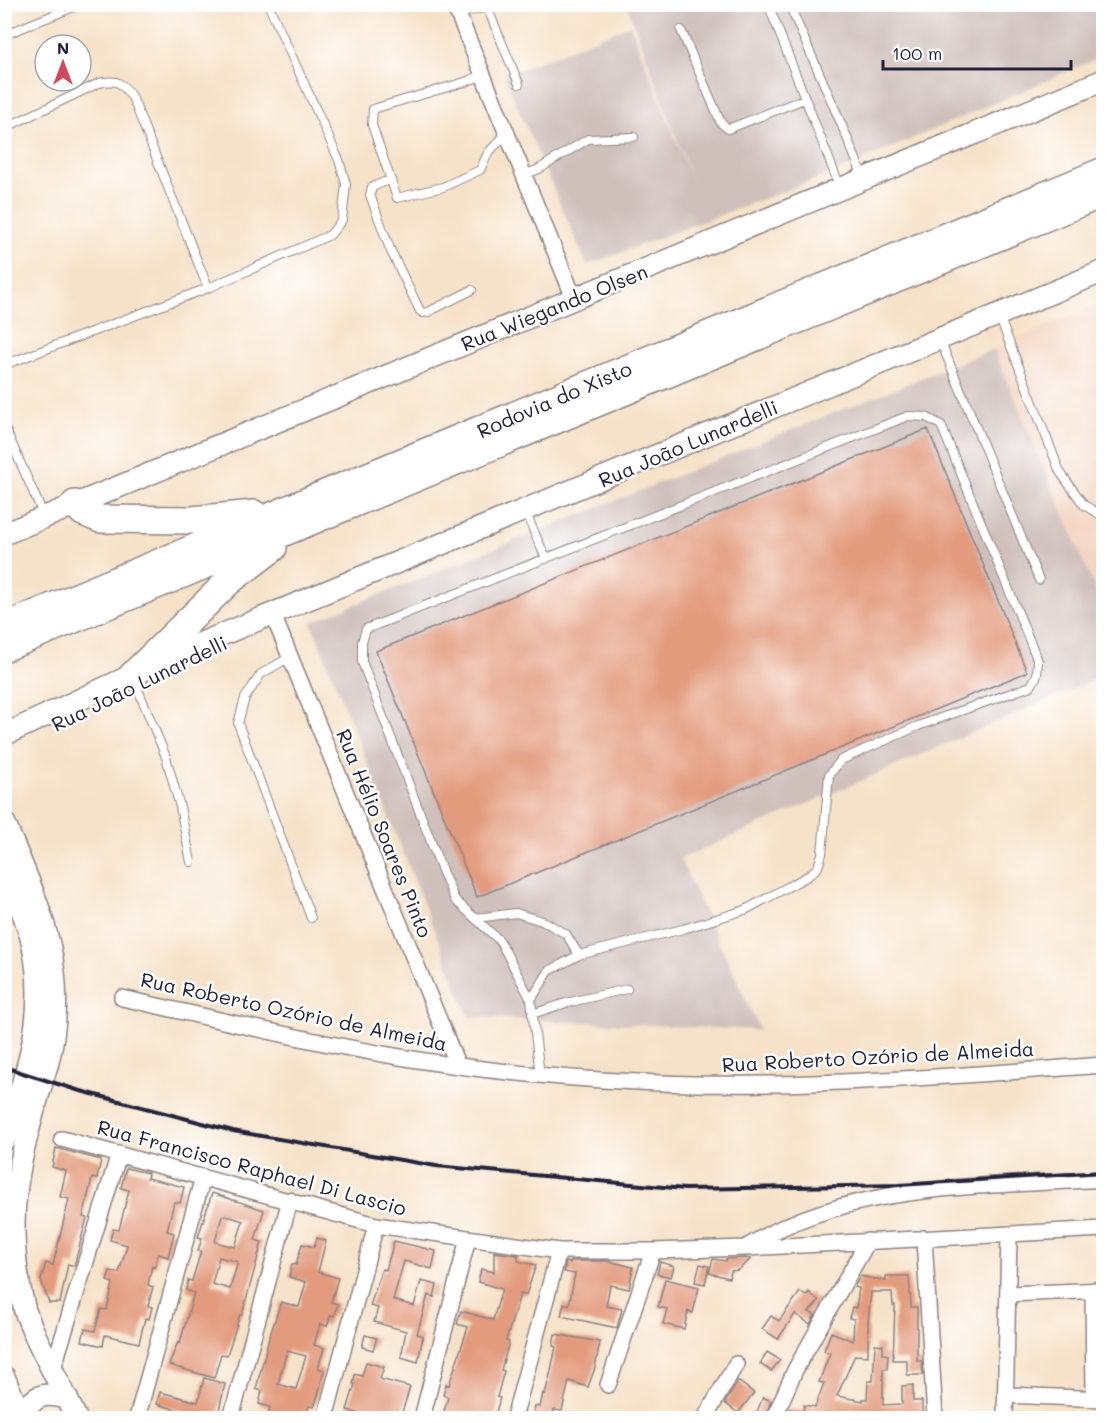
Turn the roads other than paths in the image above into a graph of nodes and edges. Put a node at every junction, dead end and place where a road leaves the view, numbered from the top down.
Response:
1 (81, 4) edge
2 (268, 4) edge
3 (768, 4) edge
4 (789, 4) edge
5 (456, 9) edge
6 (681, 30) dead end
7 (4, 35) edge
8 (483, 75) junction
9 (1104, 80) edge
10 (519, 84) dead end
11 (804, 99) junction
12 (11, 125) dead end
13 (507, 133) junction
14 (634, 137) dead end
15 (1104, 171) edge
16 (524, 175) junction
17 (864, 179) junction
18 (389, 180) junction
19 (840, 189) junction
20 (1104, 193) edge
21 (1104, 271) edge
22 (208, 288) junction
23 (472, 290) dead end
24 (574, 298) junction
25 (998, 315) junction
26 (939, 339) junction
27 (4, 365) edge
28 (4, 426) edge
29 (75, 504) junction
30 (310, 511) junction
31 (525, 511) junction
32 (44, 517) junction
33 (1104, 517) edge
34 (4, 534) edge
35 (546, 559) junction
36 (1039, 580) dead end
37 (273, 615) junction
38 (4, 627) edge
39 (4, 648) edge
40 (290, 657) junction
41 (134, 682) junction
42 (4, 735) edge
43 (4, 750) edge
44 (4, 822) edge
45 (191, 862) dead end
46 (4, 869) edge
47 (311, 918) dead end
48 (476, 918) junction
49 (579, 955) junction
50 (627, 989) dead end
51 (122, 998) dead end
52 (531, 1000) junction
53 (532, 1014) junction
54 (1104, 1065) edge
55 (458, 1066) junction
56 (540, 1075) junction
57 (62, 1139) dead end
58 (4, 1140) edge
59 (119, 1154) junction
60 (203, 1177) junction
61 (1104, 1179) edge
62 (290, 1200) junction
63 (376, 1226) junction
64 (1104, 1229) edge
65 (1009, 1234) junction
66 (468, 1238) junction
67 (924, 1238) junction
68 (868, 1241) junction
69 (745, 1248) junction
70 (559, 1251) junction
71 (653, 1251) junction
72 (1098, 1290) edge
73 (1008, 1294) junction
74 (736, 1364) dead end
75 (52, 1372) junction
76 (4, 1377) edge
77 (608, 1384) dead end
78 (1006, 1395) junction
79 (67, 1398) junction
80 (1099, 1399) edge
81 (22, 1417) edge
82 (706, 1418) edge
83 (76, 1419) edge
84 (137, 1419) edge
85 (231, 1419) edge
86 (325, 1419) edge
87 (422, 1419) edge
88 (514, 1419) edge
89 (774, 1419) edge
90 (934, 1419) edge
91 (1005, 1419) edge

1 - 7 lane
2 - 22 lane
3 - 11 lane
4 - 17 lane
5 - 8 street
5 - 10 lane
6 - 11 lane
8 - 13 street
8 - 18 lane
9 - 17 main road, Rua Wiegando Olsen
11 - 19 lane
12 - 22 lane
13 - 16 street
13 - 18 lane
14 - 16 lane
15 - 30 highway, Rodovia do Xisto
16 - 24 street
17 - 19 main road, Rua Wiegando Olsen
18 - 23 lane
19 - 24 main road, Rua Wiegando Olsen
20 - 30 highway, Rodovia do Xisto
21 - 25 main road, Rua João Lunardelli
22 - 27 lane
24 - 29 main road, Rua Wiegando Olsen
25 - 26 main road, Rua João Lunardelli
25 - 33 lane
26 - 31 main road, Rua João Lunardelli
26 - 36 lane
28 - 32 lane
29 - 30 highway
29 - 32 main road, Rua Wiegando Olsen
30 - 38 highway, Rodovia do Xisto
30 - 39 highway, Rodovia do Xisto
30 - 41 highway
31 - 35 lane
31 - 37 main road, Rua João Lunardelli
32 - 34 main road, Rua Wiegando Olsen
35 - 48 lane
35 - 49 lane
37 - 40 street, Rua Hélio Soares Pinto
37 - 41 main road, Rua João Lunardelli
40 - 47 lane
40 - 55 street, Rua Hélio Soares Pinto
41 - 42 main road, Rua João Lunardelli
41 - 43 main road, Rua João Lunardelli
41 - 45 lane
44 - 75 main road
46 - 58 main road
48 - 49 lane
48 - 52 lane
49 - 52 lane
50 - 53 lane
51 - 55 street, Rua Roberto Ozório de Almeida
52 - 53 lane
53 - 56 lane
54 - 56 street, Rua Roberto Ozório de Almeida
55 - 56 street, Rua Roberto Ozório de Almeida
57 - 59 street, Rua Francisco Raphael Di Lascio
59 - 60 street, Rua Francisco Raphael Di Lascio
59 - 75 street
60 - 62 street, Rua Francisco Raphael Di Lascio
60 - 84 street
61 - 69 street, Rua Francisco Raphael Di Lascio
62 - 63 street, Rua Francisco Raphael Di Lascio
62 - 85 street
63 - 66 street, Rua Francisco Raphael Di Lascio
63 - 86 street
64 - 65 street
65 - 67 street
65 - 73 street
66 - 70 street, Rua Francisco Raphael Di Lascio
66 - 87 street
67 - 68 street
67 - 90 street
68 - 69 street
68 - 89 street
69 - 71 street, Rua Francisco Raphael Di Lascio
70 - 71 street, Rua Francisco Raphael Di Lascio
70 - 88 street
71 - 77 street
72 - 73 street
72 - 80 street
73 - 78 street
74 - 82 street
75 - 79 main road
76 - 81 main road
78 - 80 street
78 - 91 street
79 - 81 main road
79 - 83 main road

